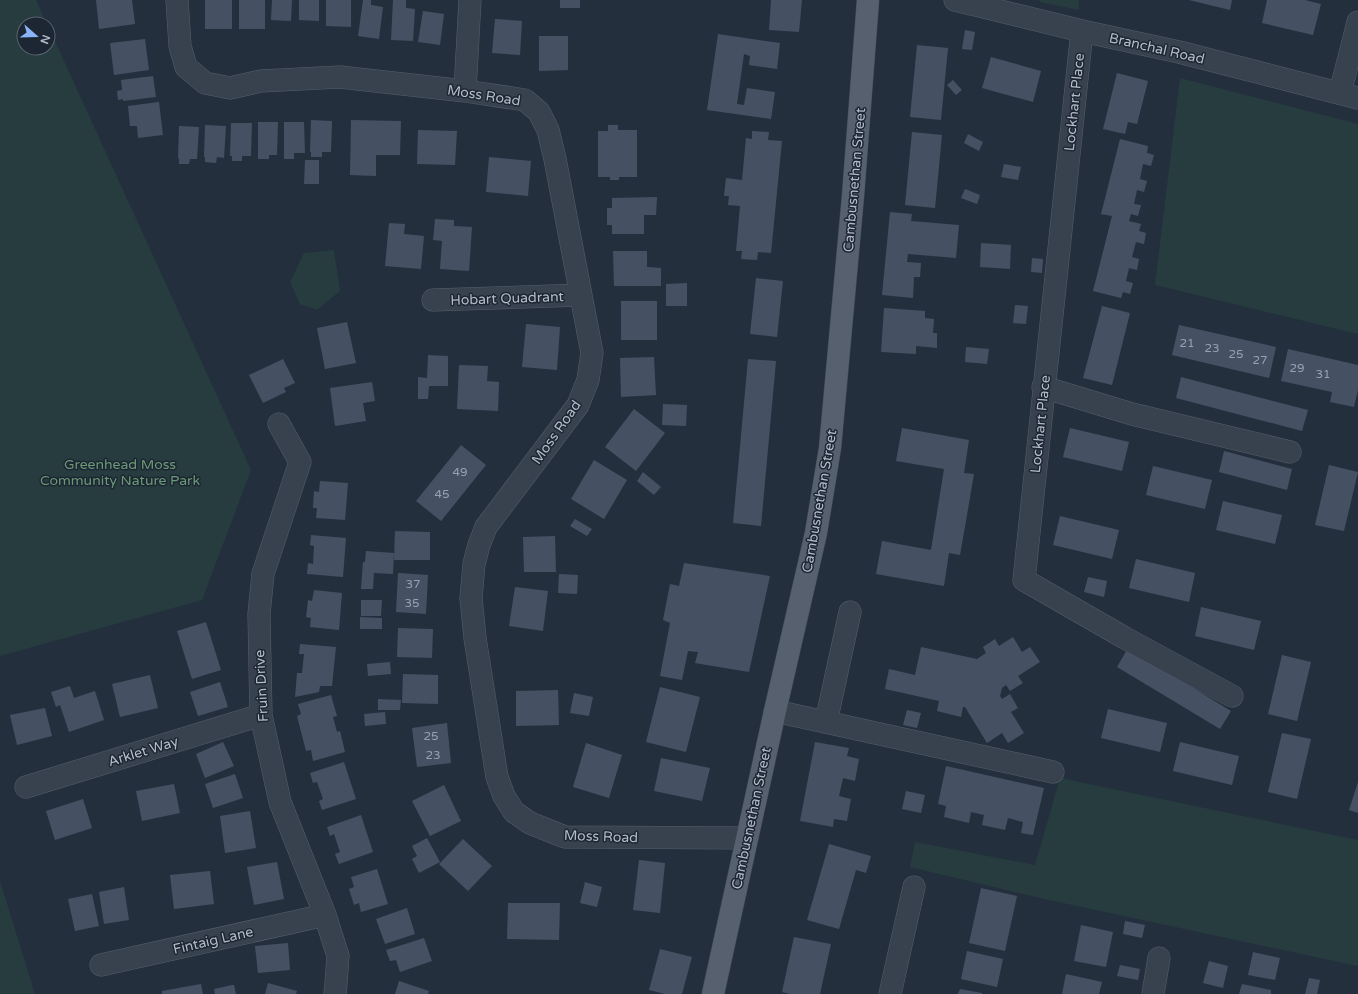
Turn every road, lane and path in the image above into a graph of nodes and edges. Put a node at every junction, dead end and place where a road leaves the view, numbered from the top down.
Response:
1 (177, 0) edge
2 (470, 0) edge
3 (868, 0) edge
4 (955, 0) edge
5 (1358, 22) edge
6 (1082, 31) junction
7 (465, 90) junction
8 (1349, 95) edge
9 (581, 295) junction
10 (433, 300) dead end
11 (1043, 387) junction
12 (279, 424) dead end
13 (1290, 452) dead end
14 (850, 612) dead end
15 (1232, 696) dead end
16 (775, 711) junction
17 (261, 715) junction
18 (826, 722) junction
19 (1053, 772) dead end
20 (26, 787) dead end
21 (747, 838) junction
22 (914, 888) dead end
23 (325, 914) junction
24 (1159, 958) dead end
25 (101, 965) dead end
26 (335, 994) edge
27 (713, 994) edge
28 (890, 994) edge
29 (1153, 994) edge

1 - 7 street, Moss Road
2 - 7 street
3 - 16 main road, Cambusnethan Street
4 - 6 street, Branchal Road
5 - 8 street
6 - 8 street, Branchal Road
6 - 11 street, Lockhart Place
7 - 9 street, Moss Road
9 - 10 street, Hobart Quadrant
9 - 21 street, Moss Road
11 - 13 street
11 - 15 street, Lockhart Place
12 - 17 street, Fruin Drive
14 - 18 street
16 - 18 street
16 - 21 main road, Cambusnethan Street
17 - 20 street, Arklet Way
17 - 23 street, Fruin Drive
18 - 19 street
21 - 27 main road, Cambusnethan Street
22 - 28 street
23 - 25 street, Fintaig Lane
23 - 26 street, Fruin Drive
24 - 29 street

